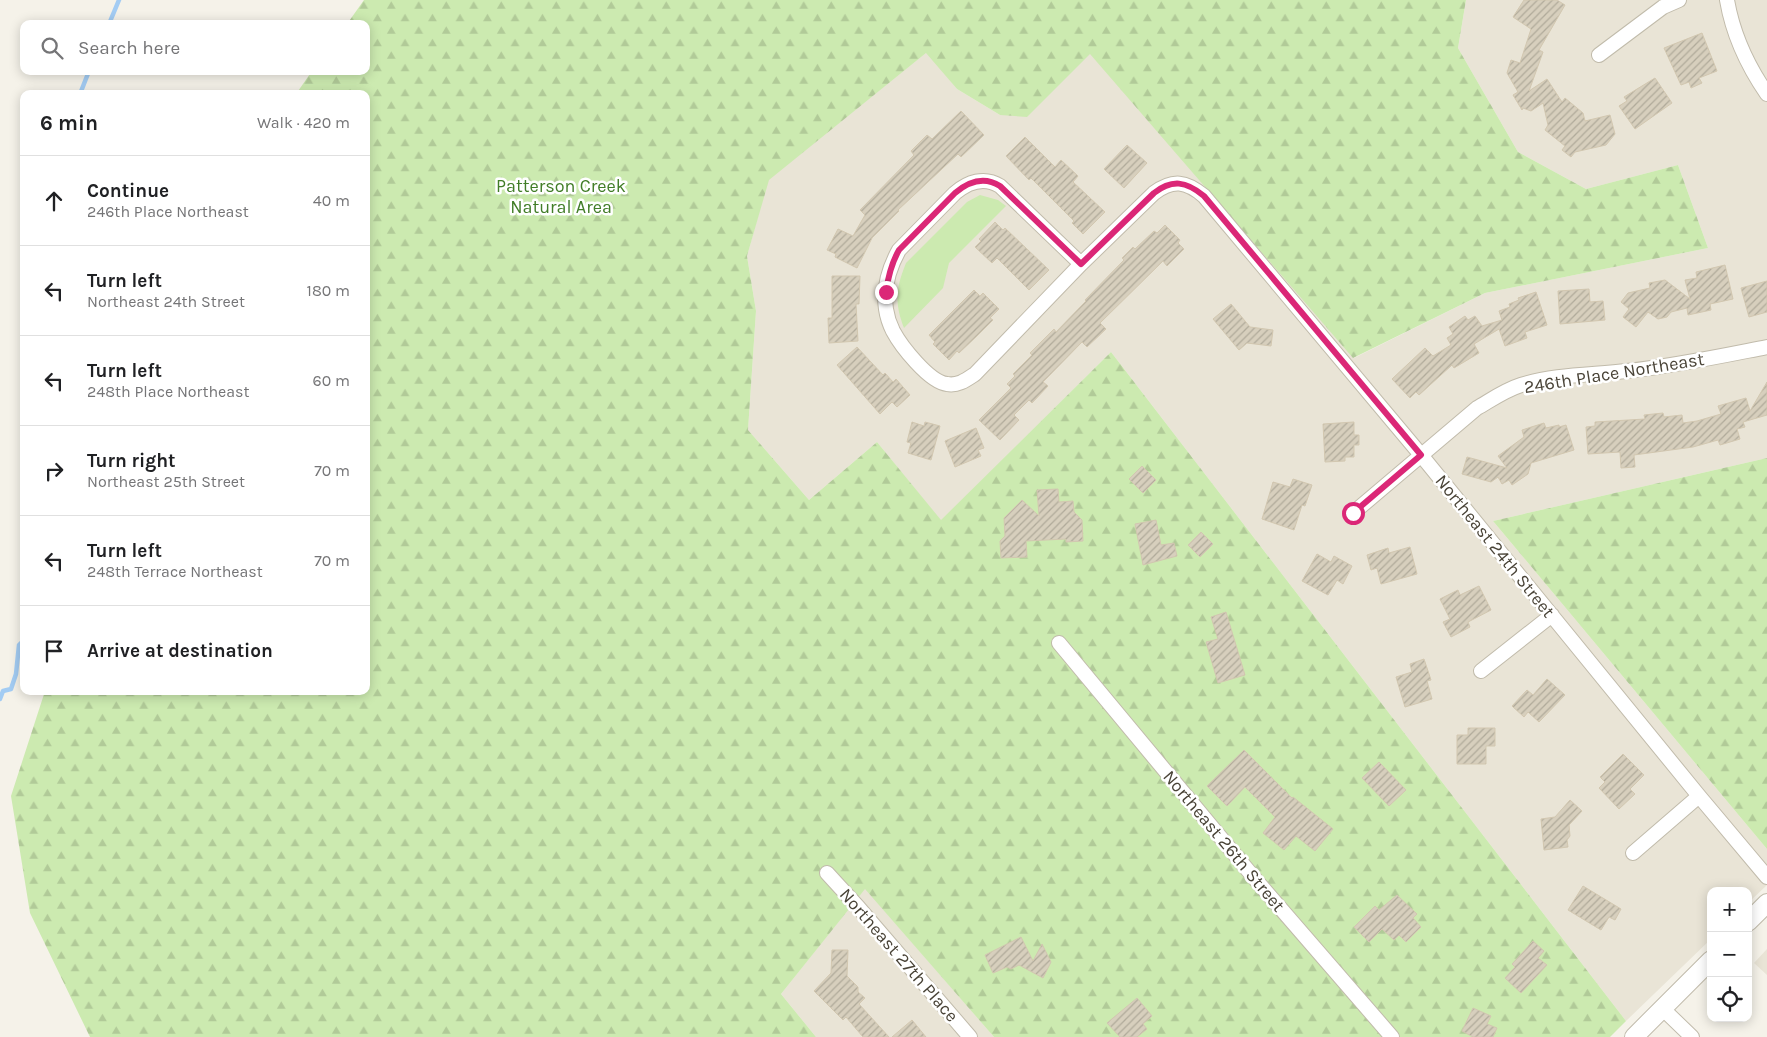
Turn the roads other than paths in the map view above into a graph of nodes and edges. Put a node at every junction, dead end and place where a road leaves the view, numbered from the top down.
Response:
1 (1678, 0) edge
2 (1727, 0) edge
3 (1599, 55) dead end
4 (1767, 94) edge
5 (1081, 264) junction
6 (1767, 347) edge
7 (1421, 455) junction
8 (1353, 513) dead end
9 (1552, 615) junction
10 (1059, 643) dead end
11 (1481, 671) dead end
12 (1699, 796) junction
13 (1633, 853) dead end
14 (827, 873) dead end
15 (1767, 876) edge
16 (1767, 903) edge
17 (1752, 918) edge
18 (1707, 964) edge
19 (1663, 1008) junction
20 (970, 1037) edge
21 (1392, 1037) edge
22 (1634, 1037) edge
23 (1692, 1037) edge

1 - 3 street
2 - 4 street
5 - 5 street
5 - 7 street, Northeast 24th Street
6 - 7 street, 246th Place Northeast
7 - 8 street, 246th Place Northeast
7 - 9 street, Northeast 24th Street
9 - 11 street
9 - 12 street, Northeast 24th Street
10 - 21 street, Northeast 26th Street
12 - 13 street
12 - 15 street, Northeast 24th Street
14 - 20 street, Northeast 27th Place
16 - 17 street
18 - 19 street
19 - 22 street
19 - 23 street

